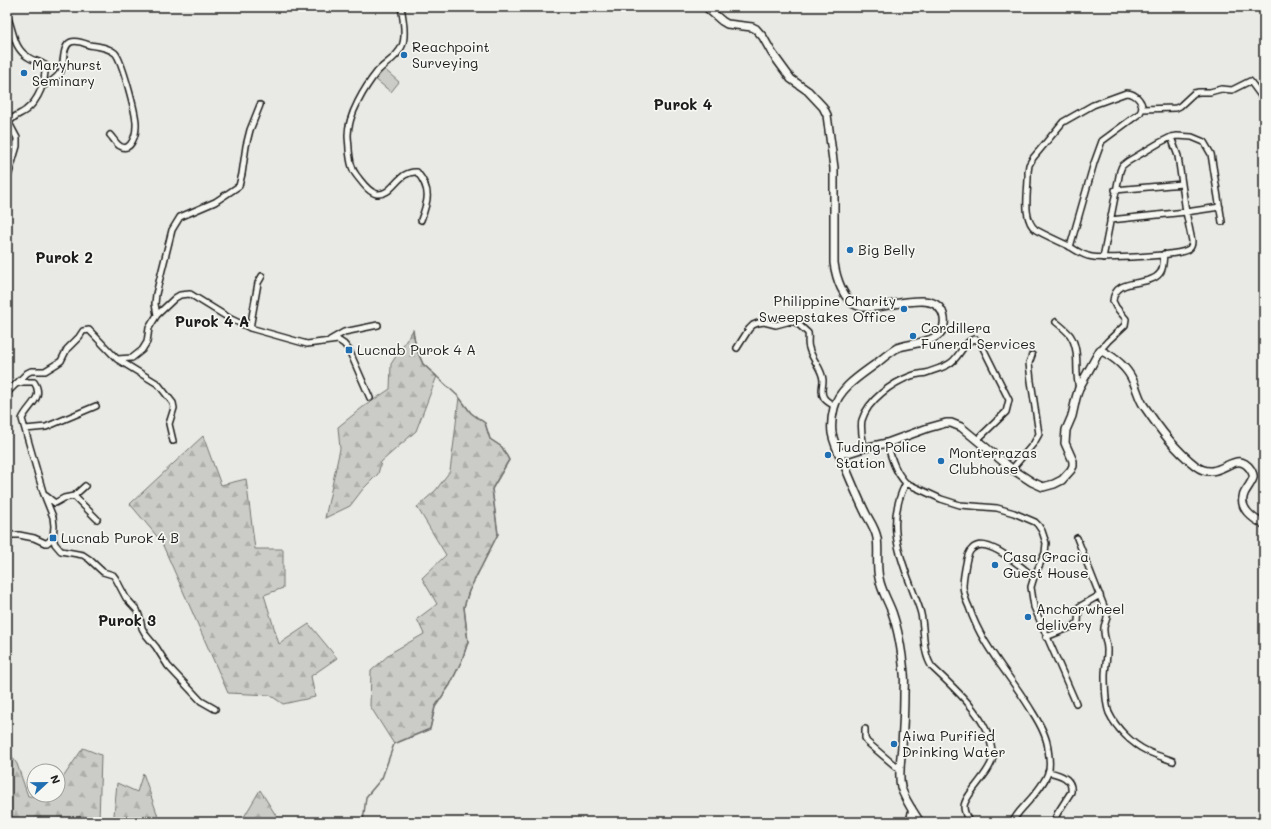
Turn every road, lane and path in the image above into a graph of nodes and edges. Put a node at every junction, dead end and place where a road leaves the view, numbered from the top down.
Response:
1 (401, 7) edge
2 (706, 7) edge
3 (7, 16) edge
4 (43, 86) junction
5 (1264, 100) edge
6 (260, 106) dead end
7 (1142, 109) junction
8 (110, 135) dead end
9 (1171, 137) junction
10 (7, 180) edge
11 (1182, 184) junction
12 (1116, 190) junction
13 (1220, 207) junction
14 (1186, 212) junction
15 (421, 220) dead end
16 (1110, 220) junction
17 (1222, 222) dead end
18 (1070, 247) junction
19 (1164, 254) junction
20 (1103, 258) junction
21 (262, 276) dead end
22 (157, 315) junction
23 (1056, 322) dead end
24 (378, 325) dead end
25 (250, 328) junction
26 (329, 340) junction
27 (737, 348) dead end
28 (1100, 350) junction
29 (1032, 355) dead end
30 (117, 359) junction
31 (15, 385) junction
32 (1079, 388) junction
33 (7, 393) edge
34 (370, 398) dead end
35 (96, 406) dead end
36 (835, 406) junction
37 (25, 429) junction
38 (977, 440) junction
39 (173, 441) dead end
40 (887, 443) junction
41 (864, 448) junction
42 (838, 452) junction
43 (848, 453) junction
44 (842, 461) junction
45 (1012, 469) junction
46 (906, 483) junction
47 (85, 486) dead end
48 (43, 492) junction
49 (74, 496) junction
50 (97, 519) dead end
51 (1264, 524) edge
52 (7, 535) edge
53 (53, 538) junction
54 (1077, 538) dead end
55 (1034, 577) junction
56 (1100, 595) junction
57 (1046, 637) junction
58 (1076, 704) dead end
59 (215, 709) dead end
60 (865, 729) dead end
61 (1173, 761) dead end
62 (900, 770) junction
63 (1048, 772) junction
64 (912, 808) junction
65 (909, 822) edge
66 (920, 822) edge
67 (969, 822) edge
68 (1013, 822) edge
69 (1054, 822) edge

1 - 15 street
2 - 36 main road
3 - 4 street
4 - 8 street
4 - 10 street
5 - 7 street
6 - 22 street
7 - 18 street
7 - 18 street
9 - 11 street
9 - 12 street
9 - 13 street
11 - 12 street
11 - 14 street
12 - 16 street
13 - 14 street
13 - 17 street
14 - 16 street
14 - 19 street
16 - 20 street
18 - 20 street
19 - 20 street
19 - 28 street
21 - 25 street
22 - 25 street
22 - 30 street
23 - 32 street
24 - 26 street
25 - 26 street
26 - 34 street
27 - 36 street
28 - 32 main road
28 - 51 main road
29 - 45 street
30 - 31 street
30 - 39 street
31 - 33 street
31 - 37 street
32 - 45 main road
35 - 37 street
36 - 42 main road
37 - 48 street
38 - 40 main road
38 - 41 street
38 - 45 main road
40 - 41 main road
40 - 46 street
41 - 43 main road
42 - 43 main road
42 - 44 main road
43 - 44 main road
44 - 62 main road
46 - 55 street
46 - 67 street
47 - 49 street
48 - 49 street
48 - 53 street
49 - 50 street
52 - 53 street
53 - 59 street
54 - 56 street
55 - 57 street
55 - 63 street
56 - 57 street
56 - 61 street
57 - 58 street
60 - 62 street
62 - 64 main road
63 - 68 street
63 - 69 street
64 - 65 street
64 - 66 main road

